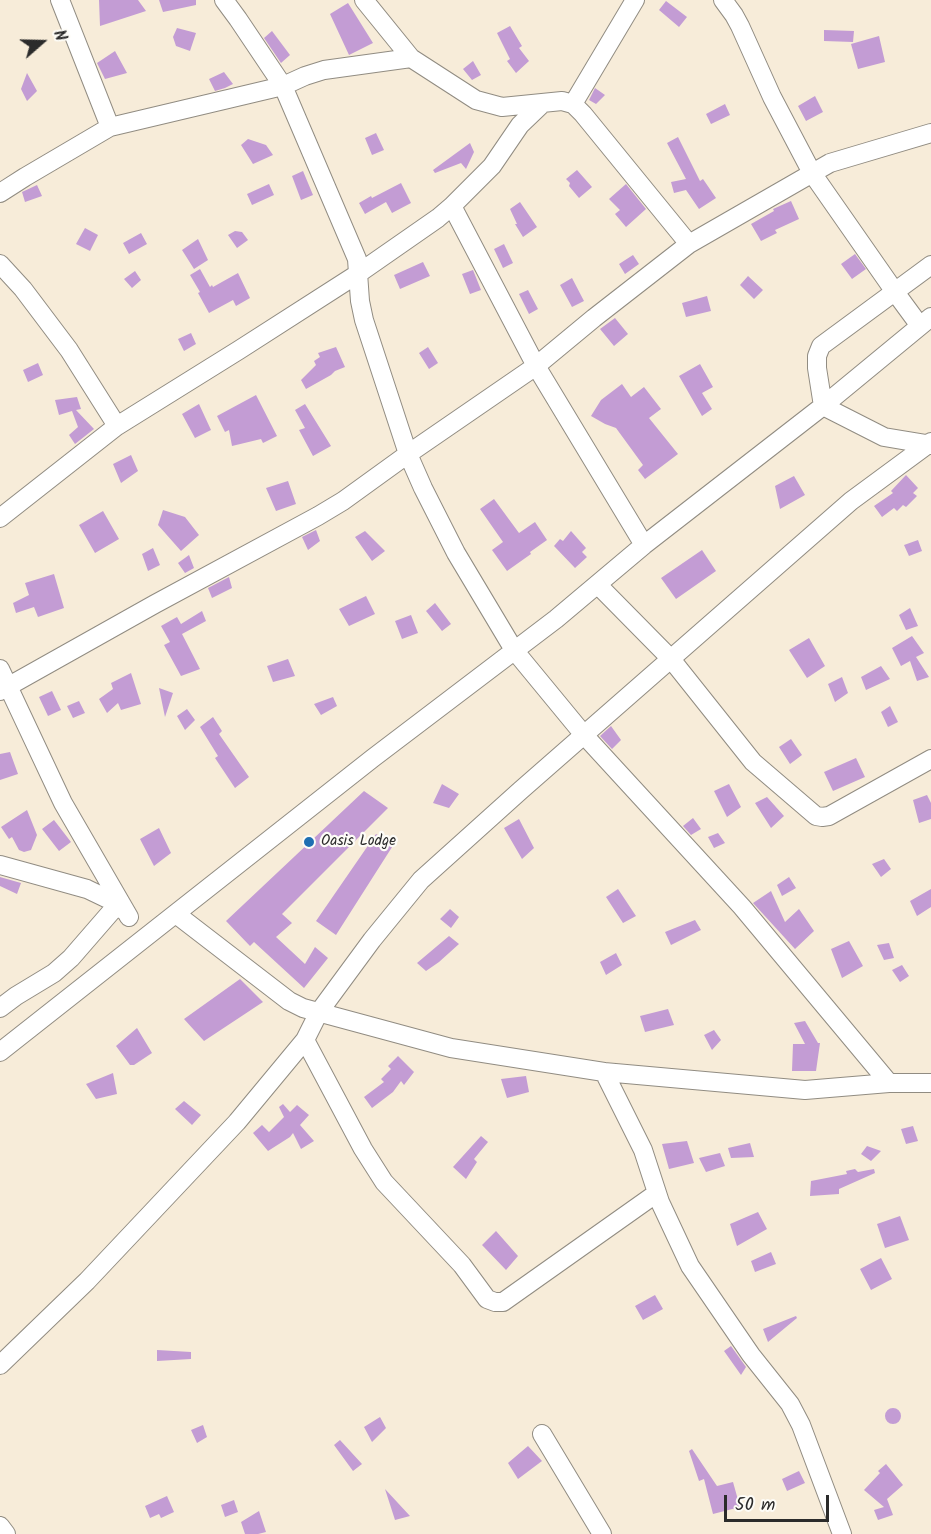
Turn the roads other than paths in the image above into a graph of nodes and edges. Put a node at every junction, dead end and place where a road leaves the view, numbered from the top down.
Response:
1 (60, 0) edge
2 (224, 0) edge
3 (364, 0) edge
4 (635, 0) edge
5 (723, 0) edge
6 (411, 58) junction
7 (284, 86) junction
8 (543, 103) junction
9 (573, 104) junction
10 (110, 127) junction
11 (931, 133) edge
12 (812, 172) junction
13 (0, 193) edge
14 (452, 206) junction
15 (689, 244) junction
16 (0, 264) edge
17 (931, 265) edge
18 (359, 273) junction
19 (895, 292) junction
20 (925, 321) edge
21 (536, 366) junction
22 (823, 406) junction
23 (117, 426) junction
24 (930, 443) edge
25 (408, 454) junction
26 (0, 518) edge
27 (644, 545) junction
28 (598, 585) junction
29 (514, 650) junction
30 (671, 659) junction
31 (0, 669) edge
32 (5, 688) edge
33 (584, 735) junction
34 (931, 759) edge
35 (0, 865) edge
36 (123, 911) junction
37 (176, 914) junction
38 (140, 940) junction
39 (0, 1008) edge
40 (319, 1012) junction
41 (305, 1040) junction
42 (0, 1052) edge
43 (604, 1072) junction
44 (889, 1083) junction
45 (931, 1083) edge
46 (657, 1192) junction
47 (0, 1365) edge
48 (542, 1434) dead end
49 (0, 1526) edge
50 (6, 1534) edge
51 (602, 1534) edge
52 (842, 1534) edge

1 - 10 street
2 - 7 street
3 - 6 street
4 - 9 street
5 - 12 street
6 - 7 street
6 - 8 street
7 - 10 street
7 - 18 street
8 - 9 street
8 - 14 street
9 - 15 street
10 - 13 street
11 - 12 street
12 - 15 street
12 - 19 street
14 - 18 street
14 - 21 street
15 - 21 street
16 - 23 street
17 - 19 street
18 - 23 street
18 - 25 street
19 - 20 street
19 - 22 street
20 - 22 street
21 - 25 street
21 - 27 street
22 - 24 street
22 - 27 street
23 - 26 street
24 - 30 street
25 - 29 street
25 - 32 street
27 - 28 street
28 - 29 street
28 - 30 street
29 - 33 street
29 - 37 street
30 - 33 street
30 - 34 street
31 - 32 street
32 - 36 street
33 - 40 street
33 - 44 street
35 - 36 street
36 - 38 street
36 - 39 street
37 - 38 street
37 - 40 street
38 - 42 street
40 - 41 street
40 - 43 street
41 - 46 street
41 - 47 street
43 - 44 street
43 - 46 street
44 - 45 street
46 - 52 street
48 - 51 street
49 - 50 street

